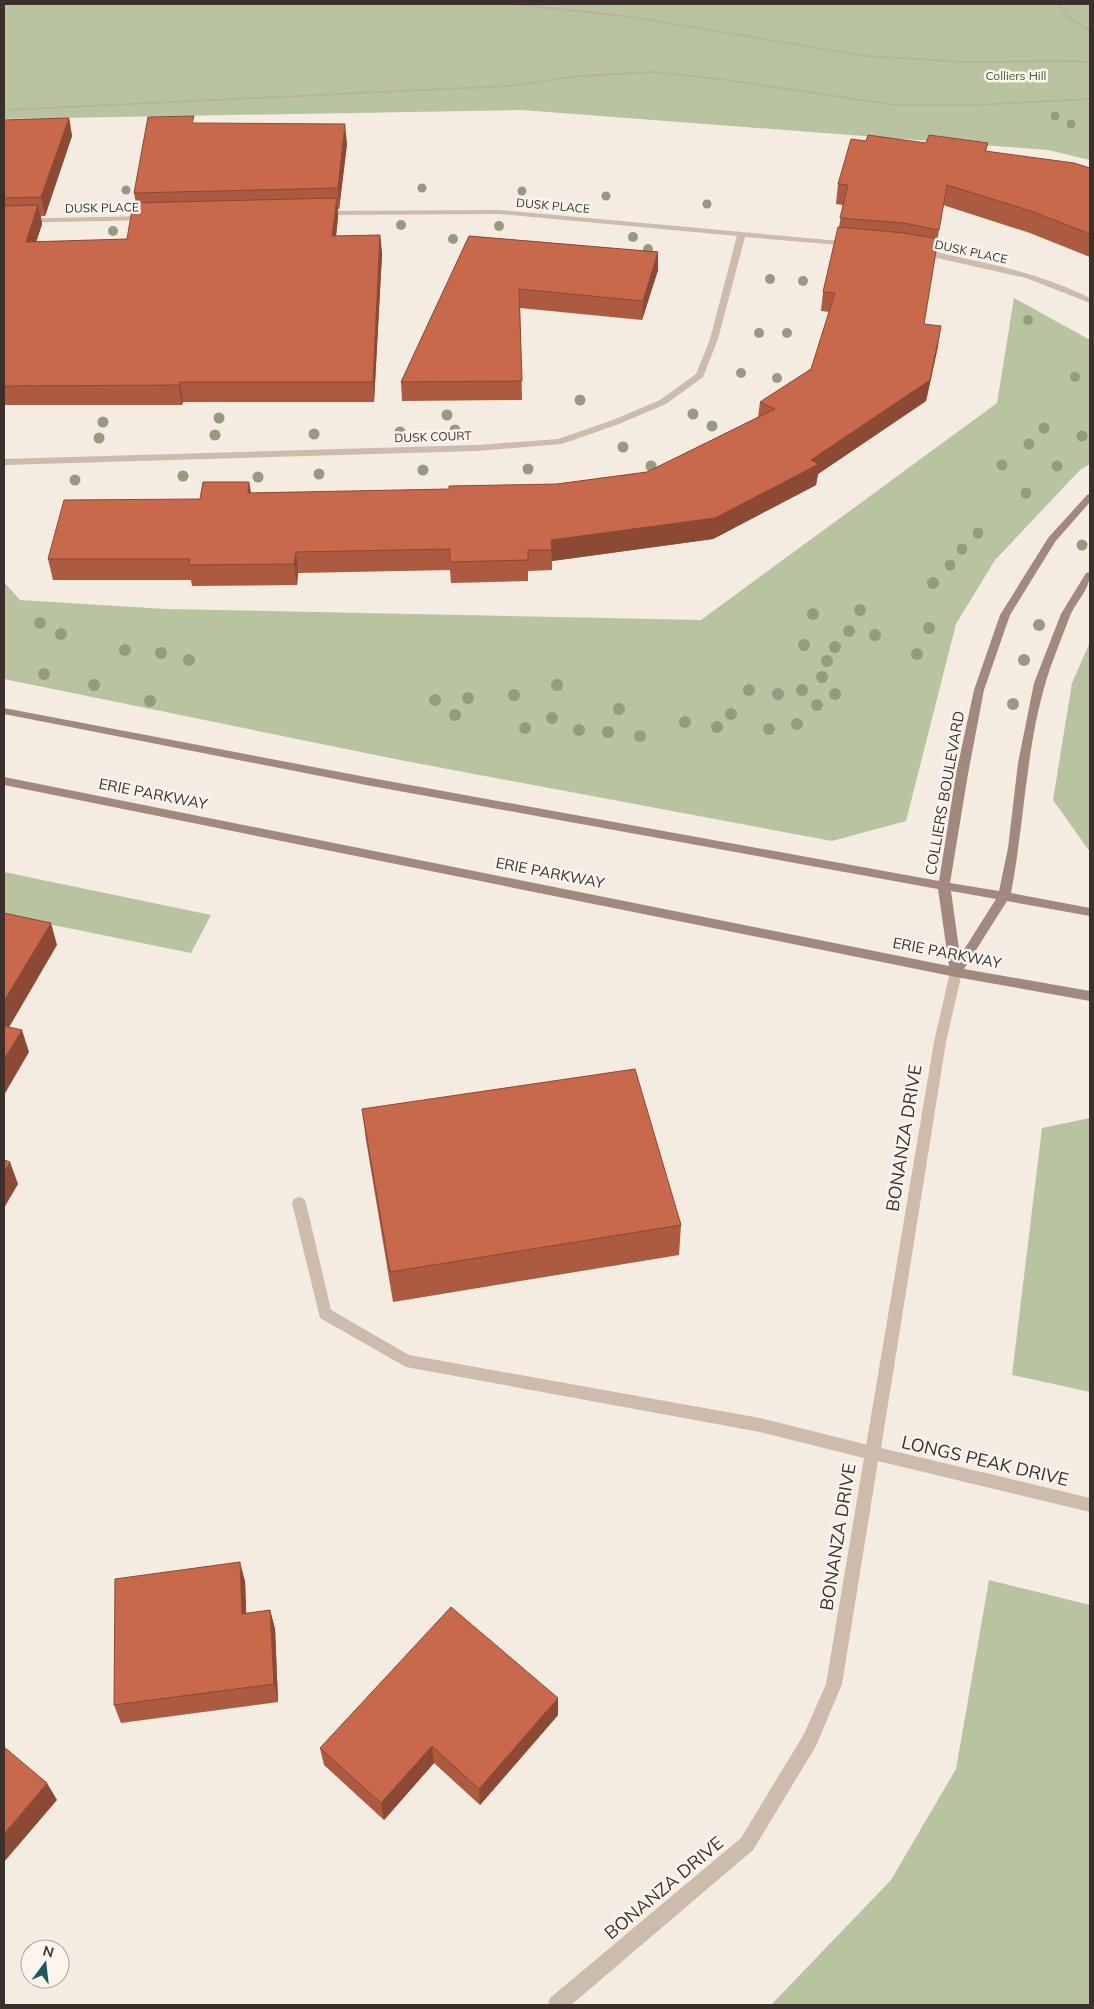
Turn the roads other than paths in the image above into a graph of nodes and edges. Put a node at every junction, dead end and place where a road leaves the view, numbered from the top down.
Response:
1 (317, 213) edge
2 (154, 218) edge
3 (4, 221) edge
4 (742, 234) junction
5 (864, 245) edge
6 (910, 250) edge
7 (1090, 301) edge
8 (4, 462) edge
9 (1090, 497) edge
10 (1090, 575) edge
11 (4, 712) edge
12 (4, 781) edge
13 (944, 886) junction
14 (1004, 897) junction
15 (1090, 912) edge
16 (956, 972) junction
17 (1090, 996) edge
18 (299, 1203) dead end
19 (872, 1453) junction
20 (1090, 1505) edge
21 (557, 2005) edge

1 - 4 street, DUSK PLACE
2 - 3 street, DUSK PLACE
4 - 5 street, DUSK PLACE
4 - 8 street, DUSK COURT
6 - 7 street, DUSK PLACE
9 - 13 main road, COLLIERS BOULEVARD
10 - 14 main road
11 - 13 main road
12 - 16 main road, ERIE PARKWAY
13 - 14 main road
13 - 16 main road, COLLIERS BOULEVARD
14 - 15 main road
14 - 16 main road
16 - 17 main road, ERIE PARKWAY
16 - 19 street, BONANZA DRIVE
18 - 19 street, LONGS PEAK DRIVE
19 - 20 street, LONGS PEAK DRIVE
19 - 21 street, BONANZA DRIVE

